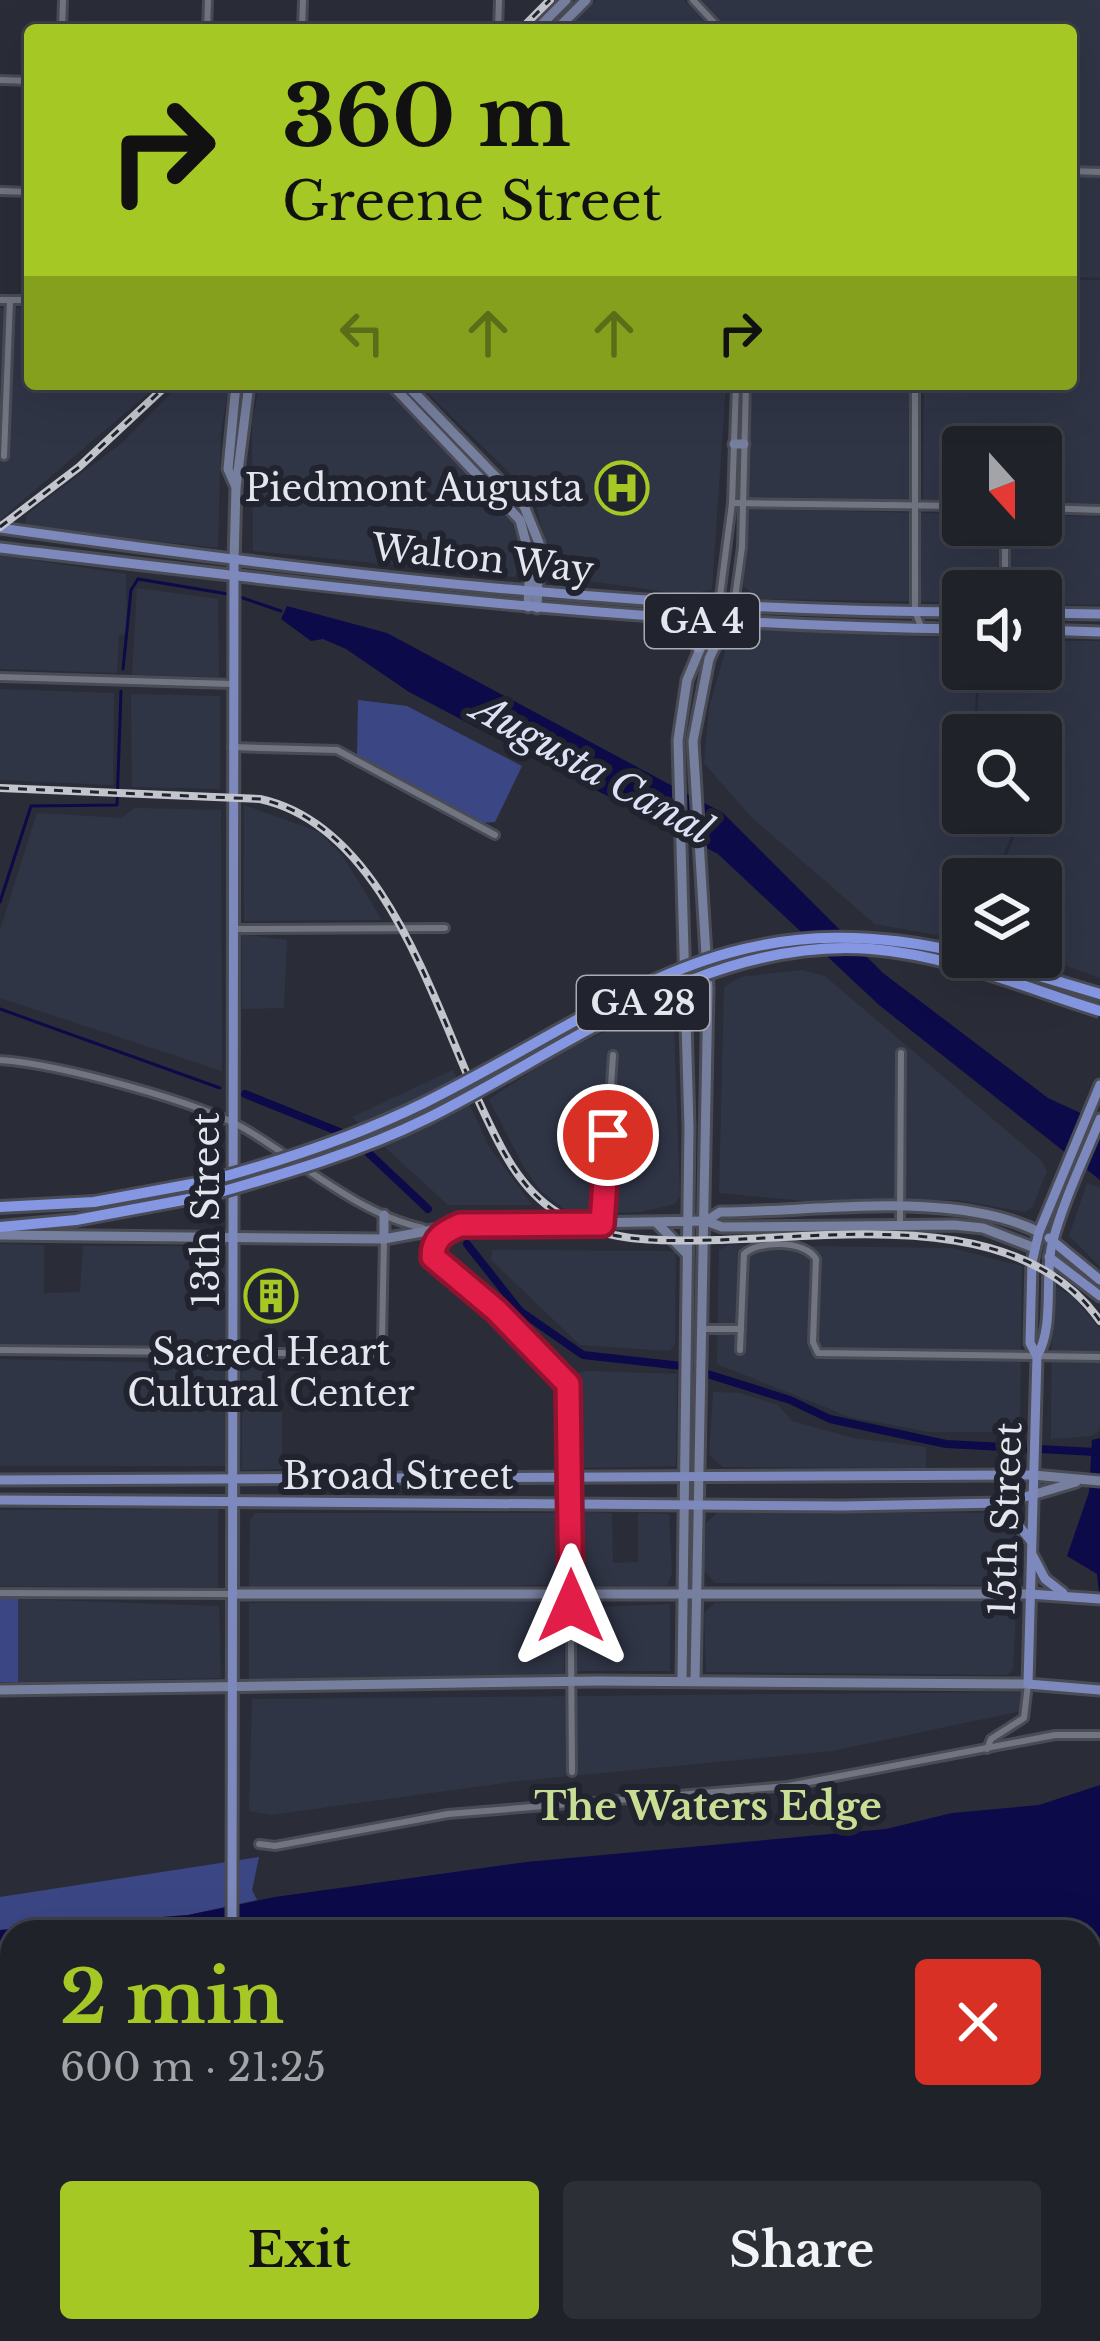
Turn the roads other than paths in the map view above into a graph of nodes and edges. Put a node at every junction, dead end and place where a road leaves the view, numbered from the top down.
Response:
1 (566, 0) edge
2 (586, 0) edge
3 (693, 0) edge
4 (542, 24) edge
5 (562, 24) edge
6 (715, 24) edge
7 (5, 300) edge
8 (235, 390) edge
9 (248, 390) edge
10 (398, 390) edge
11 (412, 390) edge
12 (736, 390) edge
13 (745, 390) edge
14 (915, 390) edge
15 (739, 444) junction
16 (4, 456) dead end
17 (236, 488) junction
18 (732, 503) junction
19 (742, 503) junction
20 (913, 505) junction
21 (942, 506) edge
22 (1062, 509) edge
23 (1100, 510) edge
24 (0, 529) edge
25 (0, 548) edge
26 (234, 561) junction
27 (233, 577) junction
28 (533, 589) junction
29 (719, 604) junction
30 (734, 605) junction
31 (532, 607) junction
32 (866, 611) junction
33 (914, 611) junction
34 (942, 612) edge
35 (1062, 613) edge
36 (1100, 614) edge
37 (679, 620) junction
38 (712, 621) junction
39 (728, 622) junction
40 (865, 628) junction
41 (922, 629) junction
42 (942, 629) edge
43 (1062, 631) edge
44 (1100, 632) edge
45 (697, 651) junction
46 (0, 677) edge
47 (232, 683) junction
48 (232, 747) junction
49 (495, 836) dead end
50 (445, 928) dead end
51 (232, 929) junction
52 (942, 949) edge
53 (1046, 978) edge
54 (1100, 994) edge
55 (1100, 1011) edge
56 (685, 1032) junction
57 (708, 1032) junction
58 (901, 1053) dead end
59 (613, 1055) dead end
60 (0, 1060) edge
61 (1100, 1084) edge
62 (1096, 1119) edge
63 (233, 1122) junction
64 (1076, 1164) junction
65 (0, 1207) edge
66 (900, 1210) junction
67 (384, 1216) junction
68 (706, 1221) junction
69 (657, 1222) junction
70 (688, 1222) junction
71 (602, 1224) junction
72 (460, 1225) junction
73 (900, 1225) junction
74 (738, 1227) junction
75 (423, 1228) junction
76 (0, 1231) edge
77 (1039, 1232) junction
78 (234, 1239) junction
79 (384, 1239) junction
80 (1053, 1240) junction
81 (1035, 1248) junction
82 (706, 1251) junction
83 (687, 1256) junction
84 (433, 1257) junction
85 (1050, 1257) junction
86 (1100, 1280) edge
87 (1100, 1296) edge
88 (704, 1329) junction
89 (741, 1329) junction
90 (0, 1350) edge
91 (740, 1350) dead end
92 (234, 1355) junction
93 (1037, 1356) junction
94 (1100, 1357) edge
95 (1033, 1475) junction
96 (384, 1477) junction
97 (570, 1477) junction
98 (686, 1477) junction
99 (700, 1477) junction
100 (843, 1477) junction
101 (235, 1478) junction
102 (0, 1480) edge
103 (53, 1480) junction
104 (1082, 1481) junction
105 (1100, 1481) edge
106 (1032, 1495) junction
107 (0, 1500) edge
108 (53, 1500) junction
109 (235, 1503) junction
110 (384, 1503) junction
111 (685, 1503) junction
112 (700, 1503) junction
113 (1001, 1503) junction
114 (570, 1504) junction
115 (844, 1506) junction
116 (1031, 1547) junction
117 (0, 1593) edge
118 (235, 1594) junction
119 (571, 1594) junction
120 (683, 1594) junction
121 (698, 1594) junction
122 (1030, 1594) junction
123 (1071, 1596) junction
124 (1100, 1599) edge
125 (682, 1681) junction
126 (695, 1681) junction
127 (571, 1682) junction
128 (1028, 1684) junction
129 (235, 1689) junction
130 (0, 1690) edge
131 (1100, 1690) edge
132 (1100, 1735) edge
133 (987, 1749) junction
134 (572, 1772) dead end
135 (260, 1844) dead end
136 (232, 1920) edge

1 - 4 main road
2 - 5 main road
3 - 6 street
7 - 16 street
8 - 17 main road, 13th Street
9 - 17 main road, 13th Street
10 - 28 main road
11 - 28 main road
12 - 15 street
13 - 15 street
14 - 20 street
15 - 18 street
15 - 19 street
17 - 26 main road, 13th Street
18 - 19 street
18 - 29 street
19 - 20 street
19 - 30 street
20 - 21 street
20 - 33 street
22 - 23 street
24 - 26 main road, Walton Way
25 - 27 main road, Walton Way
26 - 27 main road, 13th Street
26 - 28 main road, Walton Way / GA 4
27 - 31 main road, Walton Way / GA 4
27 - 47 main road, 13th Street
28 - 29 main road, Walton Way / GA 4
28 - 31 main road
29 - 30 main road, Walton Way / GA 4
29 - 38 main road
30 - 32 main road, Walton Way / GA 4
30 - 39 main road
31 - 37 main road, Walton Way / GA 4
32 - 33 main road, Walton Way / GA 4
32 - 40 main road
33 - 34 main road, Walton Way / GA 4
33 - 41 street
35 - 36 main road
37 - 38 main road, Walton Way / GA 4
37 - 45 main road
38 - 39 main road, Walton Way / GA 4
38 - 45 main road
39 - 40 main road, Walton Way / GA 4
39 - 57 main road, bridge
40 - 41 main road, Walton Way / GA 4
41 - 42 main road, Walton Way / GA 4
43 - 44 main road
45 - 56 main road, bridge
46 - 47 street
47 - 48 main road, 13th Street
48 - 49 street
48 - 51 main road, 13th Street
50 - 51 street
51 - 63 main road, 13th Street
52 - 65 highway, GA 28, bridge
53 - 54 highway
55 - 76 highway, GA 28, bridge
56 - 57 main road
56 - 70 main road
57 - 68 main road
58 - 66 street
59 - 71 street
60 - 63 street
61 - 62 main road, 15th Street
62 - 64 main road, 15th Street
63 - 67 street
63 - 78 main road, 13th Street
64 - 77 main road, 15th Street
64 - 80 main road, 15th Street
66 - 68 main road
66 - 73 street
66 - 77 main road
67 - 75 street
67 - 79 main road
68 - 70 main road
68 - 74 main road
68 - 82 main road
69 - 70 main road
69 - 71 main road
69 - 83 main road
70 - 83 main road
71 - 72 main road
72 - 75 main road
72 - 84 main road
73 - 74 main road
73 - 81 main road
74 - 82 main road
75 - 79 main road
75 - 84 street
76 - 78 main road
77 - 80 main road
77 - 81 main road, 15th Street
78 - 79 main road
78 - 92 main road, 13th Street
79 - 92 street
80 - 85 main road, 15th Street
80 - 86 main road
81 - 85 main road
81 - 93 main road, 15th Street
82 - 88 main road
83 - 98 main road
84 - 97 street
85 - 87 main road
85 - 93 main road, 15th Street
88 - 89 street
88 - 99 main road
89 - 91 street
89 - 93 street
90 - 92 street
92 - 101 main road, 13th Street
93 - 94 street
93 - 95 main road, 15th Street
95 - 100 main road, Broad Street
95 - 104 main road, Broad Street
95 - 106 main road, 15th Street
96 - 97 main road, Broad Street
96 - 101 main road, Broad Street
96 - 110 main road
97 - 98 main road, Broad Street
97 - 114 street
98 - 99 main road, Broad Street
98 - 111 main road
99 - 100 main road, Broad Street
99 - 112 main road
100 - 115 main road
101 - 103 main road, Broad Street
101 - 109 main road, 13th Street
102 - 103 main road, Broad Street
103 - 108 main road
104 - 105 main road, Broad Street
104 - 106 main road, Broad Street
106 - 113 main road, Broad Street
106 - 116 main road, 15th Street
107 - 108 main road, Broad Street
108 - 109 main road, Broad Street
109 - 110 main road, Broad Street
109 - 118 main road, 13th Street
110 - 114 main road, Broad Street
111 - 112 main road, Broad Street
111 - 114 main road, Broad Street
111 - 120 main road
112 - 115 main road, Broad Street
112 - 121 main road
113 - 115 main road, Broad Street
113 - 116 main road
114 - 119 street
116 - 122 main road, 15th Street
116 - 123 main road
117 - 118 street
118 - 119 main road
118 - 129 main road, 13th Street
119 - 120 main road
119 - 127 street
120 - 121 main road
120 - 125 main road
121 - 122 main road
121 - 126 main road
122 - 123 main road
122 - 128 main road, 15th Street
123 - 124 main road
125 - 126 main road
125 - 127 main road
126 - 128 main road
127 - 129 main road
127 - 134 street
128 - 131 main road
128 - 133 street
129 - 130 main road
129 - 136 main road, 13th Street
132 - 133 street
133 - 135 street

